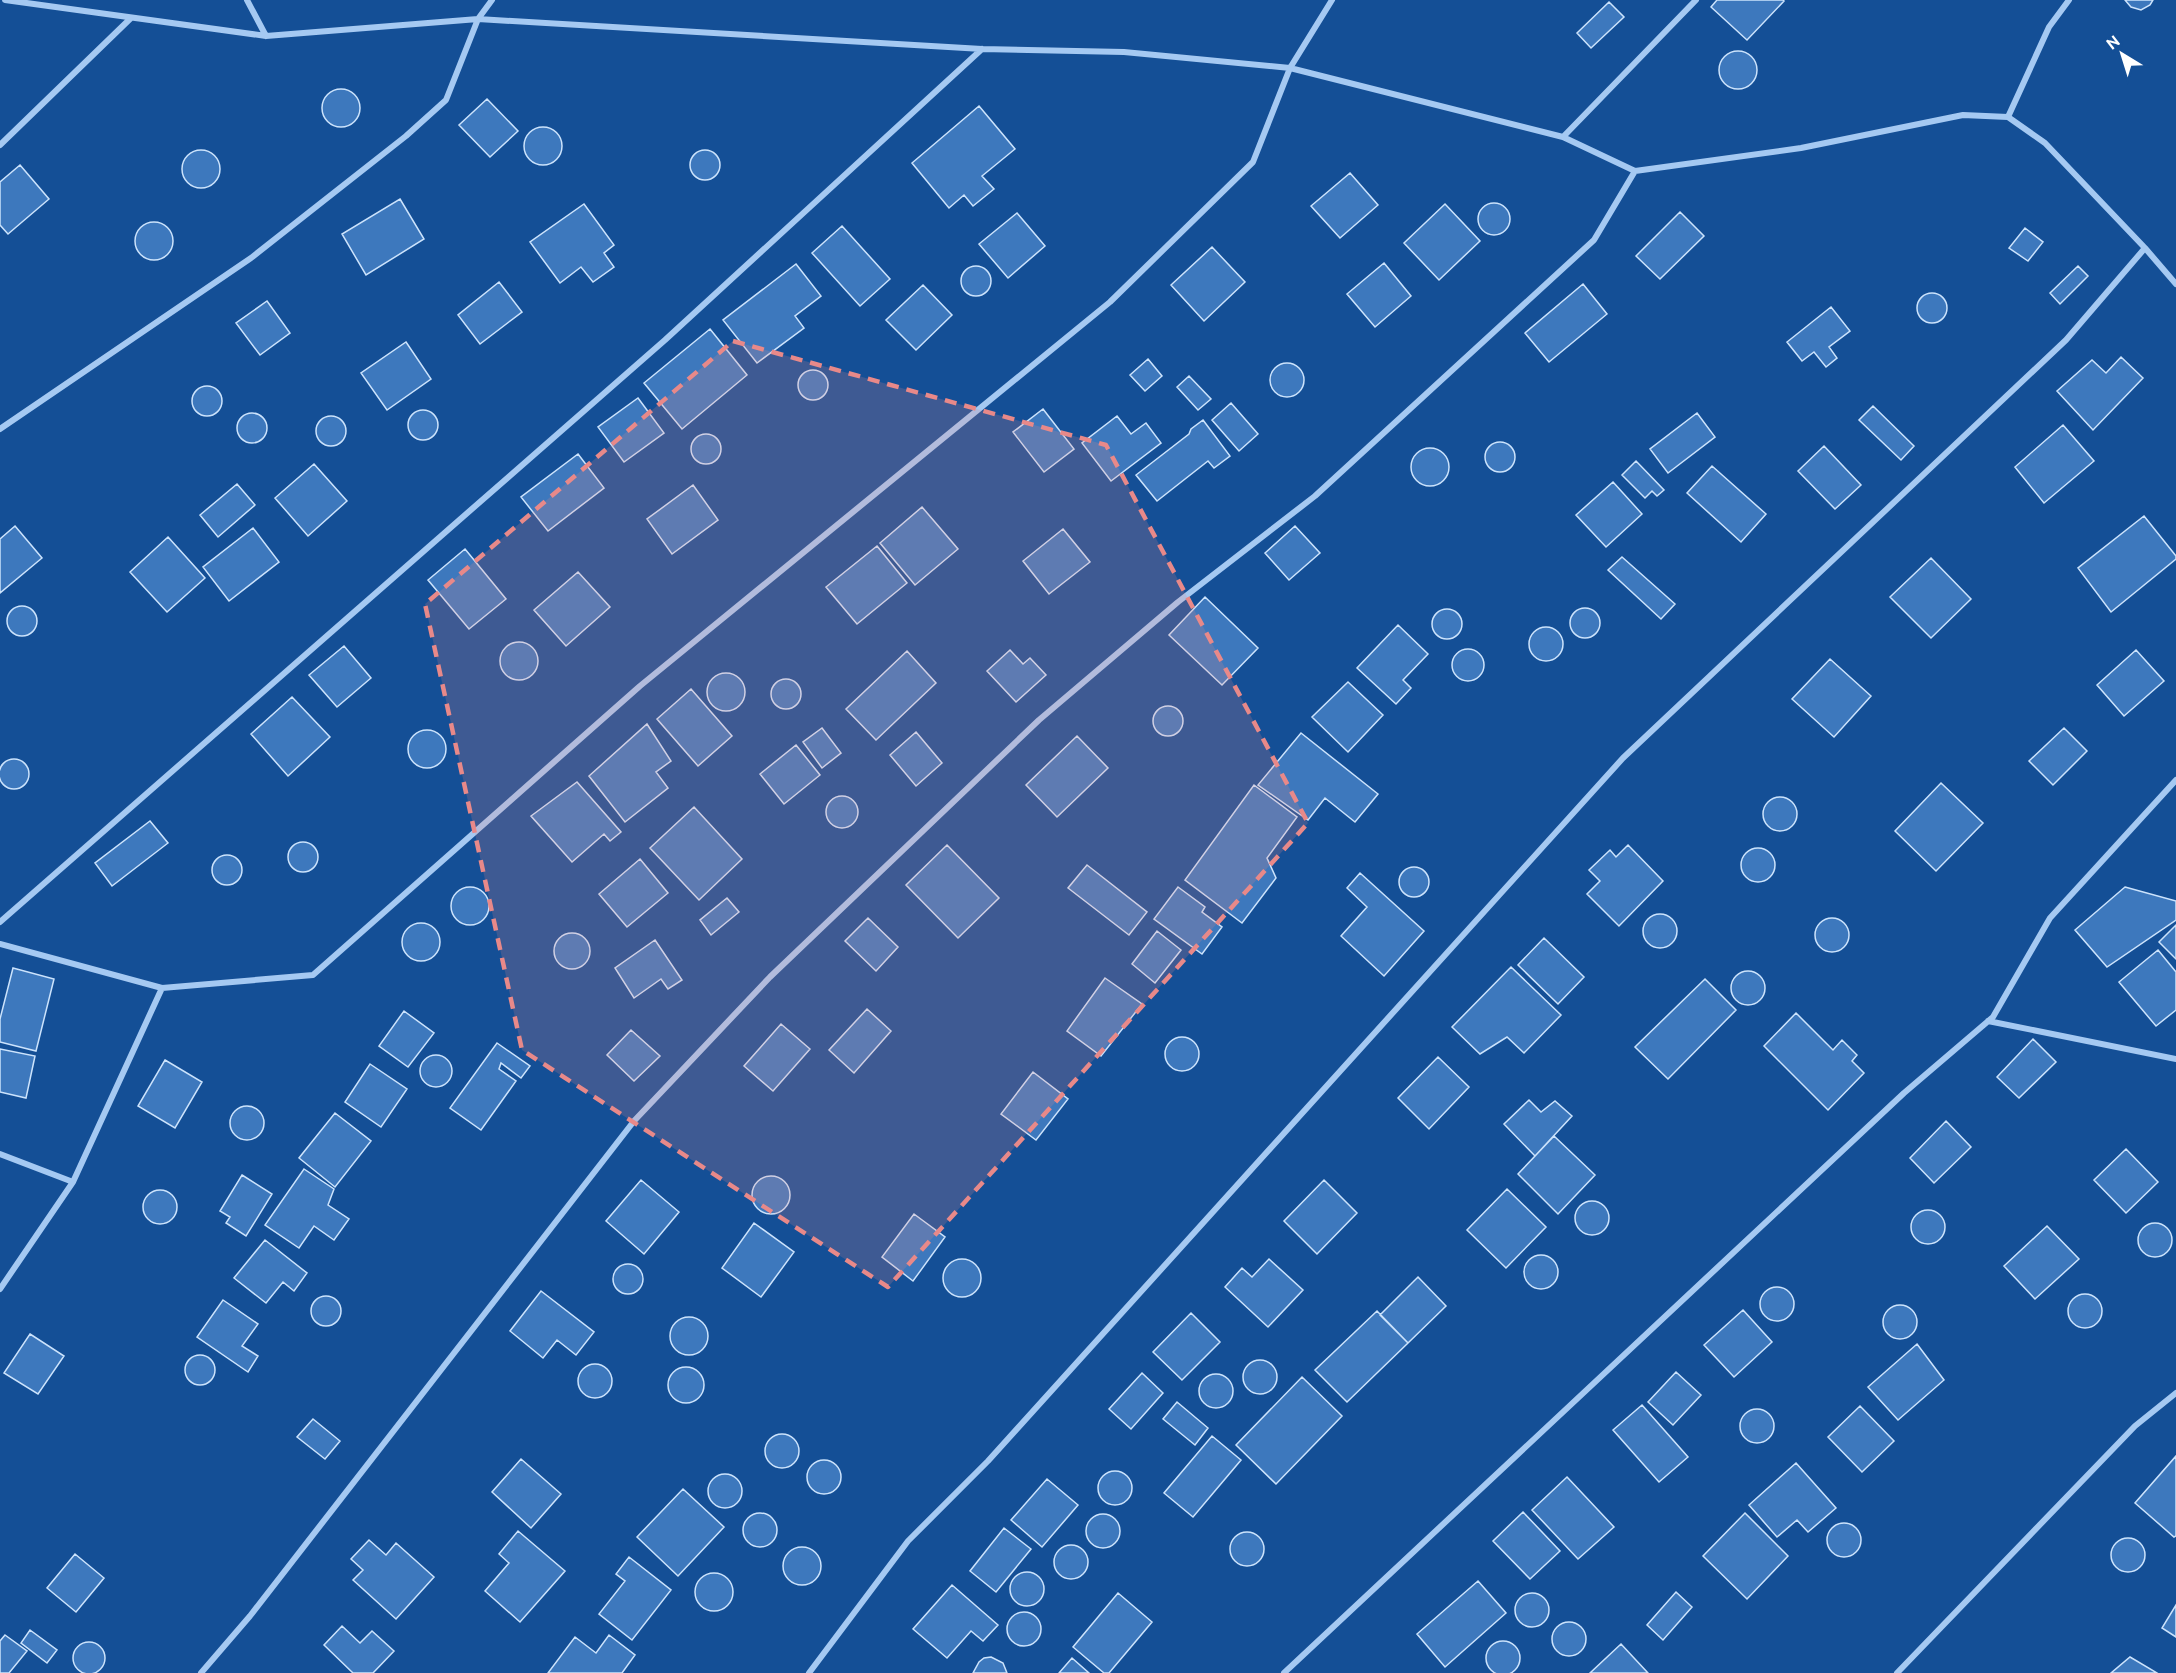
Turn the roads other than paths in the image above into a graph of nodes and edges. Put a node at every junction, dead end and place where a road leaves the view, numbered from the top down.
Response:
1 (4, 0) edge
2 (247, 0) edge
3 (492, 0) edge
4 (1332, 0) edge
5 (1696, 0) edge
6 (2069, 0) edge
7 (131, 18) junction
8 (478, 19) junction
9 (266, 36) junction
10 (982, 49) junction
11 (1290, 68) junction
12 (2008, 117) junction
13 (1563, 137) junction
14 (0, 145) edge
15 (1635, 171) junction
16 (2145, 248) junction
17 (2176, 284) edge
18 (0, 429) edge
19 (2176, 780) edge
20 (0, 922) edge
21 (0, 944) edge
22 (162, 988) junction
23 (1988, 1021) junction
24 (2176, 1059) edge
25 (0, 1154) edge
26 (73, 1182) junction
27 (0, 1288) edge
28 (2176, 1393) edge
29 (201, 1673) edge
30 (809, 1673) edge
31 (1284, 1673) edge
32 (1897, 1673) edge

1 - 7 street
2 - 9 street
3 - 8 street
4 - 11 street
5 - 13 street
6 - 12 street
7 - 9 street
7 - 14 street
8 - 9 street
8 - 10 street
8 - 18 street
10 - 11 street
10 - 20 street
11 - 13 street
11 - 22 street
12 - 15 street
12 - 16 street
13 - 15 street
15 - 29 street
16 - 17 street
16 - 30 street
19 - 23 street
21 - 22 street
22 - 26 street
23 - 24 street
23 - 31 street
25 - 26 street
26 - 27 street
28 - 32 street

